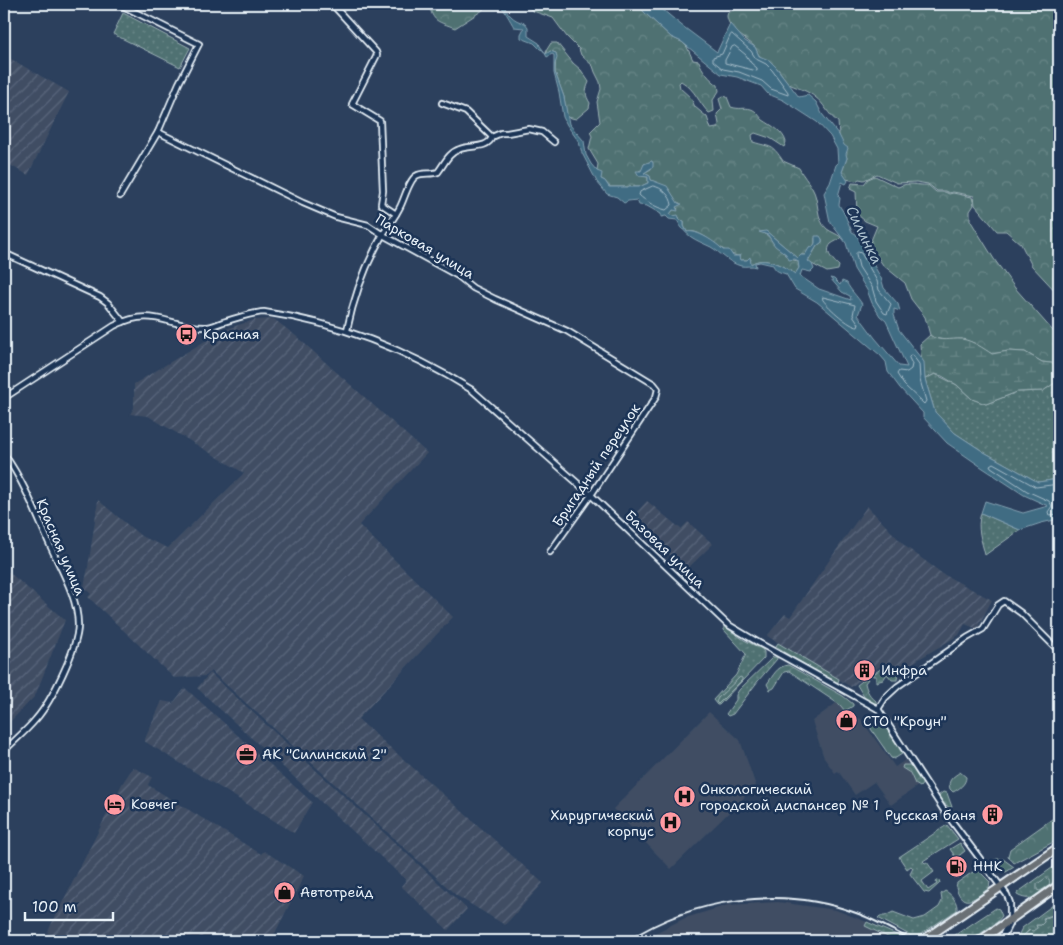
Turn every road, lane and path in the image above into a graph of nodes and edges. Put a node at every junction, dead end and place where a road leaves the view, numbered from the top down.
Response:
1 (119, 4) edge
2 (332, 4) edge
3 (442, 103) dead end
4 (158, 132) junction
5 (492, 137) junction
6 (554, 142) dead end
7 (120, 196) dead end
8 (396, 214) junction
9 (383, 235) junction
10 (4, 253) edge
11 (123, 322) junction
12 (347, 330) junction
13 (658, 389) joint
14 (4, 398) edge
15 (4, 454) edge
16 (590, 495) junction
17 (550, 552) dead end
18 (1059, 651) edge
19 (878, 709) junction
20 (4, 751) edge
21 (1059, 847) edge
22 (1059, 885) edge
23 (1002, 887) junction
24 (1010, 921) junction
25 (4, 938) edge
26 (9, 941) edge
27 (922, 941) edge
28 (980, 941) edge
29 (1000, 941) edge

1 - 4 street
2 - 8 street
3 - 5 street
4 - 7 street
4 - 9 street, Парковая улица
5 - 6 street
5 - 8 street
8 - 9 street
9 - 12 street
9 - 13 street, Парковая улица
10 - 11 street
11 - 12 street, Базовая улица
11 - 14 street
12 - 16 street, Базовая улица
13 - 16 street, Бригадный переулок
15 - 20 street, Красная улица
16 - 17 street, Бригадный переулок
16 - 19 street, Базовая улица
18 - 19 street
19 - 23 street, Базовая улица
21 - 23 main road
22 - 24 main road
23 - 24 street, Базовая улица
23 - 27 main road
24 - 28 main road
24 - 29 street
25 - 26 main road

